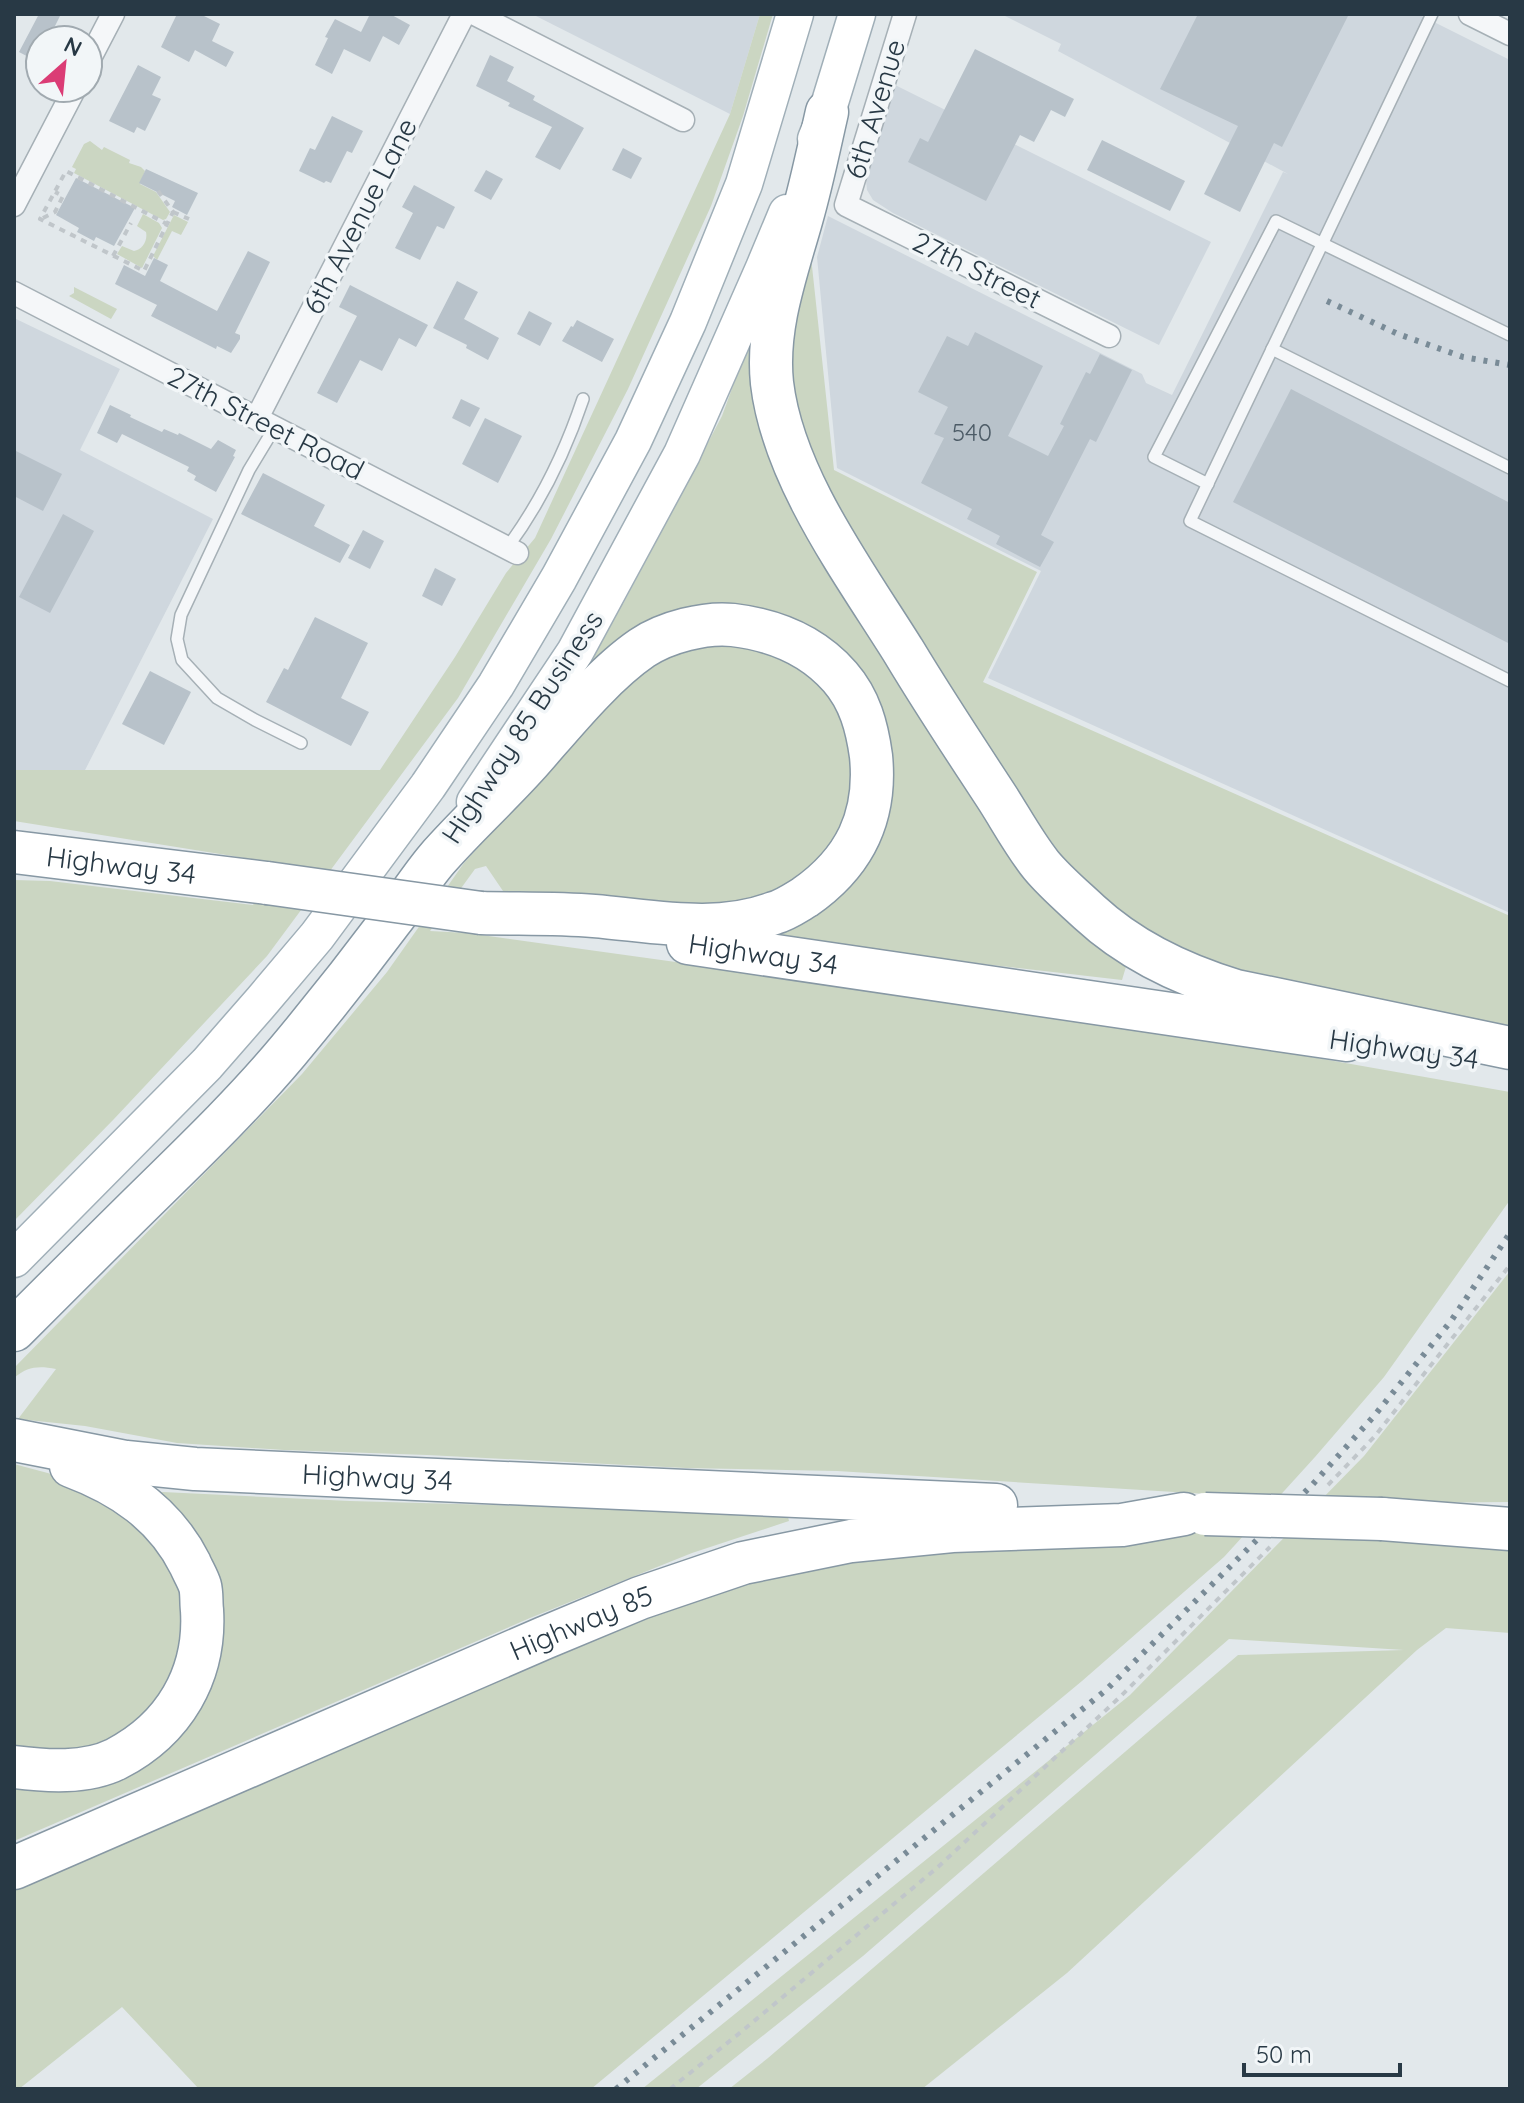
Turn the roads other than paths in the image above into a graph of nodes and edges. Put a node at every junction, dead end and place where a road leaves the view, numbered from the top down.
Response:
1 (464, 14) edge
2 (475, 14) edge
3 (795, 14) edge
4 (857, 14) edge
5 (905, 14) edge
6 (1432, 14) edge
7 (1470, 14) edge
8 (1510, 34) edge
9 (67, 104) edge
10 (827, 112) junction
11 (683, 120) dead end
12 (14, 205) edge
13 (846, 205) joint
14 (1323, 243) junction
15 (14, 293) edge
16 (1510, 335) edge
17 (1109, 336) dead end
18 (1272, 349) junction
19 (583, 399) dead end
20 (266, 423) junction
21 (1510, 468) edge
22 (1208, 484) junction
23 (512, 550) joint
24 (1510, 681) edge
25 (301, 743) dead end
26 (14, 852) edge
27 (436, 860) junction
28 (481, 913) junction
29 (1510, 1048) edge
30 (1510, 1064) edge
31 (105, 1240) junction
32 (14, 1259) edge
33 (14, 1330) edge
34 (14, 1354) edge
35 (14, 1442) edge
36 (1194, 1514) junction
37 (1510, 1529) edge
38 (14, 1767) edge
39 (14, 1868) edge

1 - 20 street, 6th Avenue Lane
2 - 11 street
3 - 32 main road, Highway 85 Business
4 - 10 main road, Highway 85 Business
5 - 13 street, 6th Avenue
6 - 14 lane
7 - 8 street
9 - 12 street
10 - 27 main road, Highway 85 Business
10 - 29 highway
13 - 17 street, 27th Street
14 - 16 lane
14 - 18 lane
14 - 22 lane
15 - 20 street, 27th Street Road
18 - 21 lane
18 - 22 lane
19 - 23 lane
20 - 23 street, 27th Street Road
20 - 25 lane
22 - 24 lane
26 - 28 highway, Highway 34, bridge
27 - 28 highway
27 - 31 highway, Highway 85 Business
28 - 30 highway, Highway 34
31 - 33 highway, Highway 85 Business
31 - 34 highway
35 - 36 highway, Highway 34
35 - 38 highway
36 - 37 highway, Highway 34, bridge
36 - 39 highway, Highway 85

